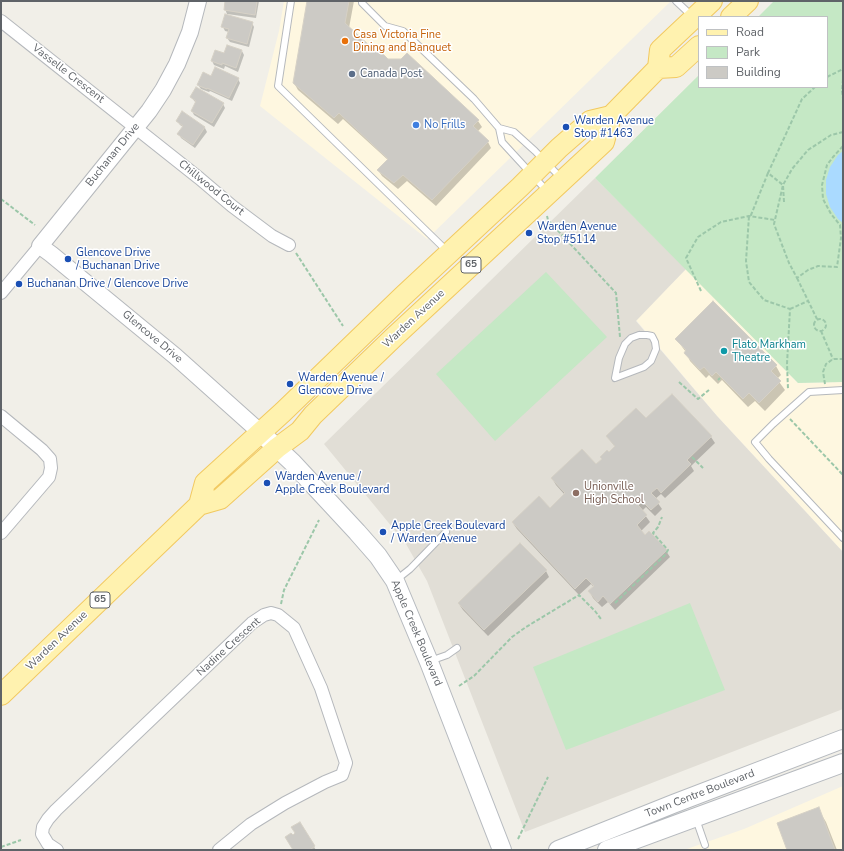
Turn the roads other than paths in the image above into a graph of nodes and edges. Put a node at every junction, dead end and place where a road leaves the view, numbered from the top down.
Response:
1 (198, 1) edge
2 (291, 1) edge
3 (362, 1) edge
4 (676, 1) edge
5 (712, 1) edge
6 (748, 1) edge
7 (732, 16) edge
8 (694, 18) junction
9 (1, 21) edge
10 (698, 47) edge
11 (658, 68) junction
12 (611, 116) junction
13 (135, 128) junction
14 (499, 128) junction
15 (539, 168) junction
16 (556, 186) junction
17 (289, 245) road end
18 (40, 246) junction
19 (449, 253) junction
20 (1, 293) edge
21 (615, 378) joint
22 (843, 390) edge
23 (1, 416) edge
24 (260, 432) junction
25 (277, 448) junction
26 (199, 504) junction
27 (446, 532) dead end
28 (1, 533) edge
29 (843, 538) edge
30 (395, 581) junction
31 (457, 648) dead end
32 (429, 662) junction
33 (1, 695) edge
34 (843, 739) edge
35 (843, 763) edge
36 (695, 817) junction
37 (705, 846) dead end
38 (57, 850) edge
39 (219, 850) edge
40 (502, 850) edge
41 (558, 850) edge
42 (608, 850) edge

1 - 13 street, Buchanan Drive
2 - 19 lane
3 - 14 lane
4 - 8 lane
5 - 8 main road
6 - 7 main road
8 - 11 main road
9 - 13 street, Vasselle Crescent
10 - 11 main road
11 - 12 main road, Warden Avenue / 65
12 - 15 main road, 65
12 - 16 main road, Warden Avenue / 65
13 - 17 street, Chillwood Court
13 - 18 street, Buchanan Drive
14 - 15 lane
14 - 15 lane
15 - 16 lane
15 - 16 lane
15 - 19 main road, 65
16 - 25 main road, Warden Avenue / 65
18 - 20 street, Buchanan Drive
18 - 24 street, Glencove Drive
19 - 24 main road, 65
21 - 21 lane
22 - 29 lane
23 - 28 street
24 - 25 main road, Apple Creek Boulevard
24 - 26 main road, 65
25 - 26 main road, Warden Avenue / 65
25 - 30 main road, Apple Creek Boulevard
26 - 33 main road, Warden Avenue / 65
27 - 30 lane
30 - 32 main road, Apple Creek Boulevard
31 - 32 lane
32 - 40 main road, Apple Creek Boulevard
34 - 41 main road, Town Centre Boulevard
35 - 36 main road, Town Centre Boulevard
36 - 37 lane
36 - 42 main road, Town Centre Boulevard
38 - 39 street, Nadine Crescent

